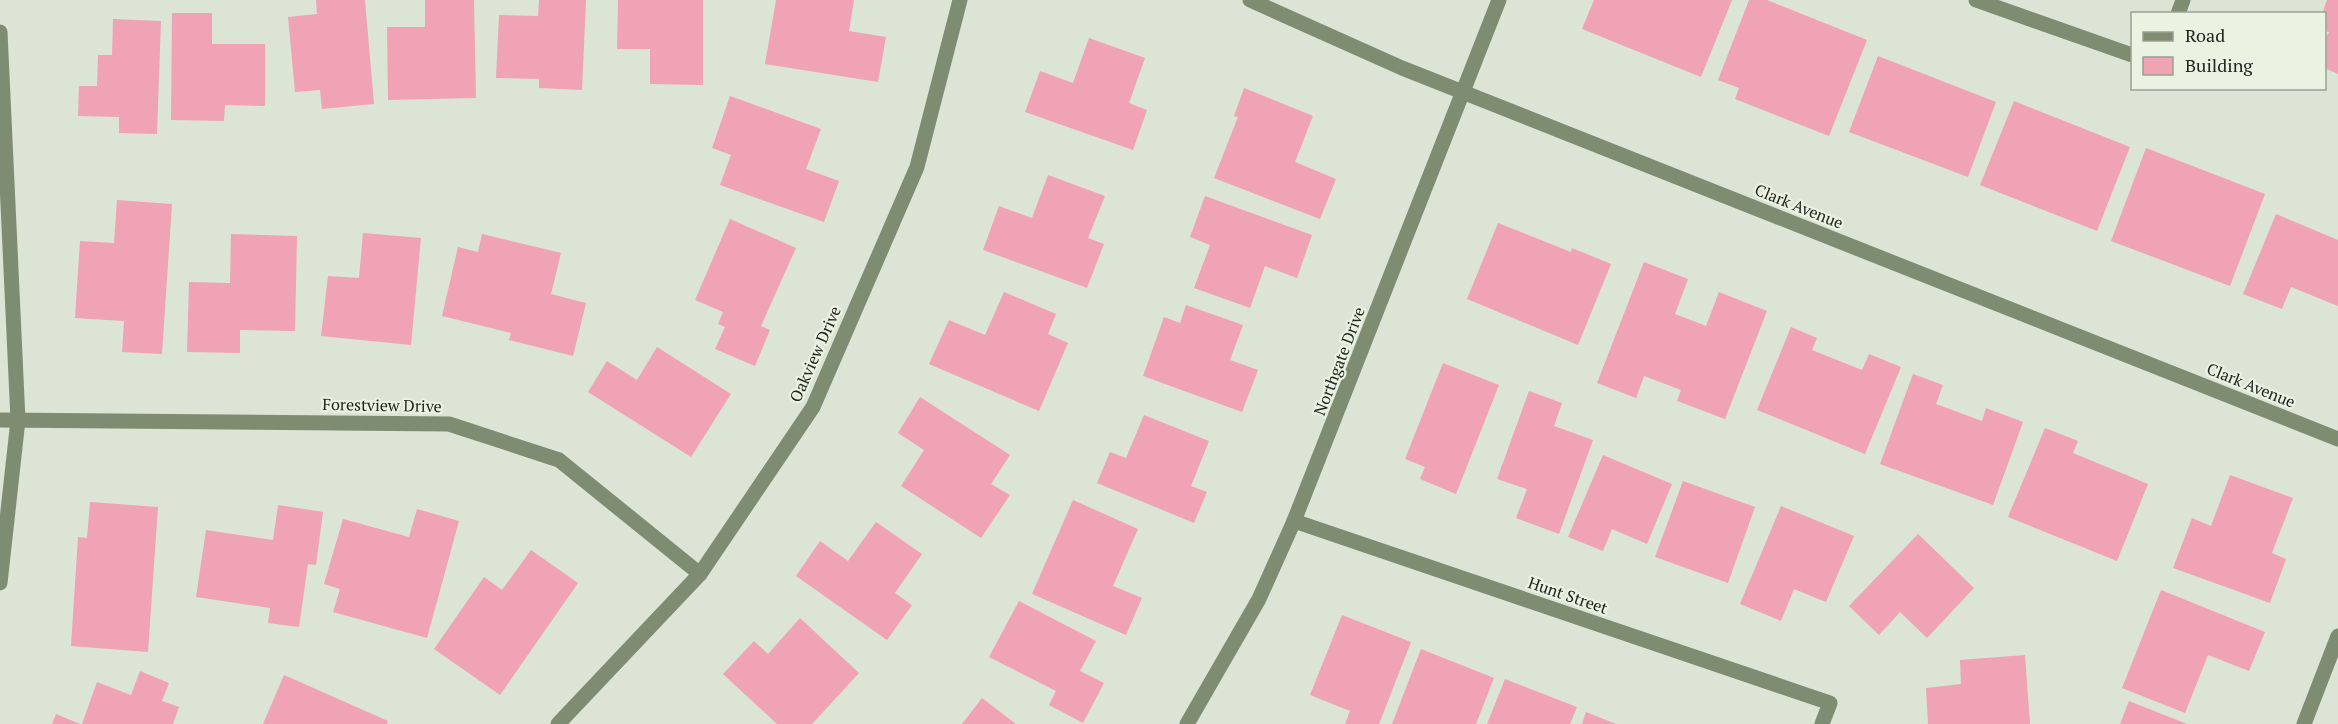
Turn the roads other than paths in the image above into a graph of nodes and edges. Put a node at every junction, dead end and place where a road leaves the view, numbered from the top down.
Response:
1 (960, 0) edge
2 (1250, 0) edge
3 (1499, 0) edge
4 (1976, 0) edge
5 (0, 32) edge
6 (2131, 54) edge
7 (1464, 93) junction
8 (0, 420) edge
9 (18, 420) junction
10 (2338, 439) edge
11 (1294, 521) junction
12 (700, 574) junction
13 (0, 583) edge
14 (2338, 636) edge
15 (558, 724) edge
16 (1187, 724) edge
17 (1822, 724) edge
18 (2304, 724) edge

1 - 12 street, Oakview Drive
2 - 7 street, Clark Avenue
3 - 7 street, Northgate Drive
4 - 6 street
5 - 9 street
7 - 10 street, Clark Avenue
7 - 11 street, Northgate Drive
8 - 9 street, Forestview Drive
9 - 12 street, Forestview Drive
9 - 13 street
11 - 16 street, Northgate Drive
11 - 17 street, Hunt Street
12 - 15 street, Oakview Drive
14 - 18 street

